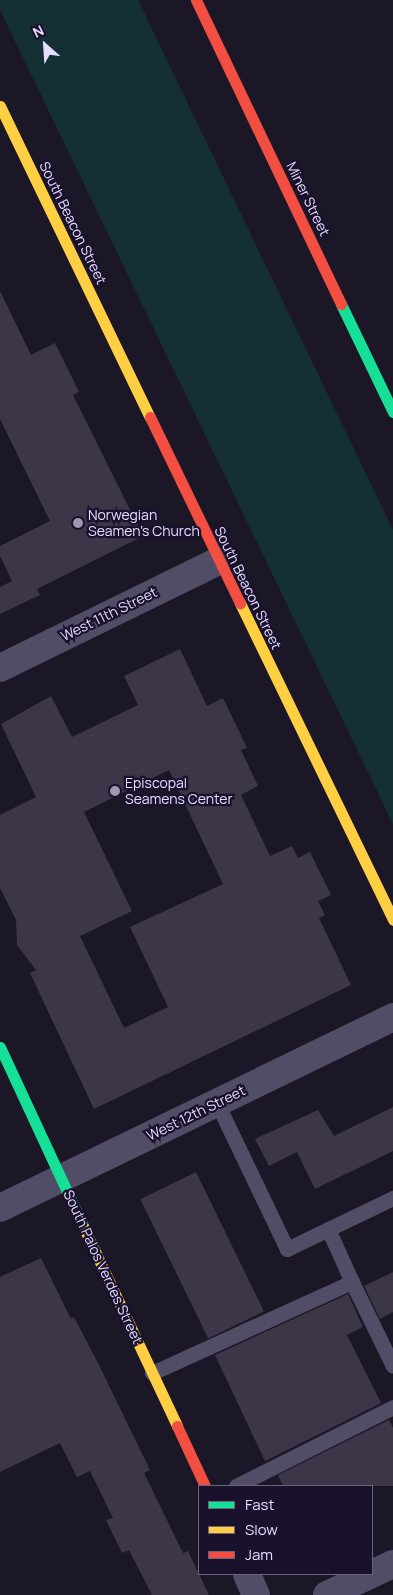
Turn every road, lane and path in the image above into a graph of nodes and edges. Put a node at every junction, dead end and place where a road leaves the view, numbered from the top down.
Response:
1 (196, 0) edge
2 (3, 119) edge
3 (393, 412) edge
4 (218, 561) junction
5 (0, 668) edge
6 (393, 920) edge
7 (393, 1017) edge
8 (0, 1047) edge
9 (217, 1103) junction
10 (62, 1178) junction
11 (393, 1198) edge
12 (0, 1208) edge
13 (328, 1229) junction
14 (352, 1282) junction
15 (393, 1366) edge
16 (152, 1373) junction
17 (393, 1407) edge
18 (206, 1485) edge
19 (238, 1485) edge
20 (393, 1564) edge
21 (373, 1573) edge
22 (246, 1575) edge
23 (370, 1575) edge
24 (256, 1595) edge
25 (327, 1595) edge

1 - 3 street, Miner Street
2 - 4 street, South Beacon Street
4 - 5 street, West 11th Street
4 - 6 street, South Beacon Street
7 - 9 street, West 12th Street
8 - 10 street, South Palos Verdes Street
9 - 10 street, West 12th Street
9 - 13 lane
10 - 12 street, West 12th Street
10 - 16 street, South Palos Verdes Street
11 - 13 lane
13 - 14 lane
14 - 15 lane
14 - 16 lane
16 - 18 street, South Palos Verdes Street
17 - 19 lane
20 - 21 street
22 - 24 street
23 - 25 street

